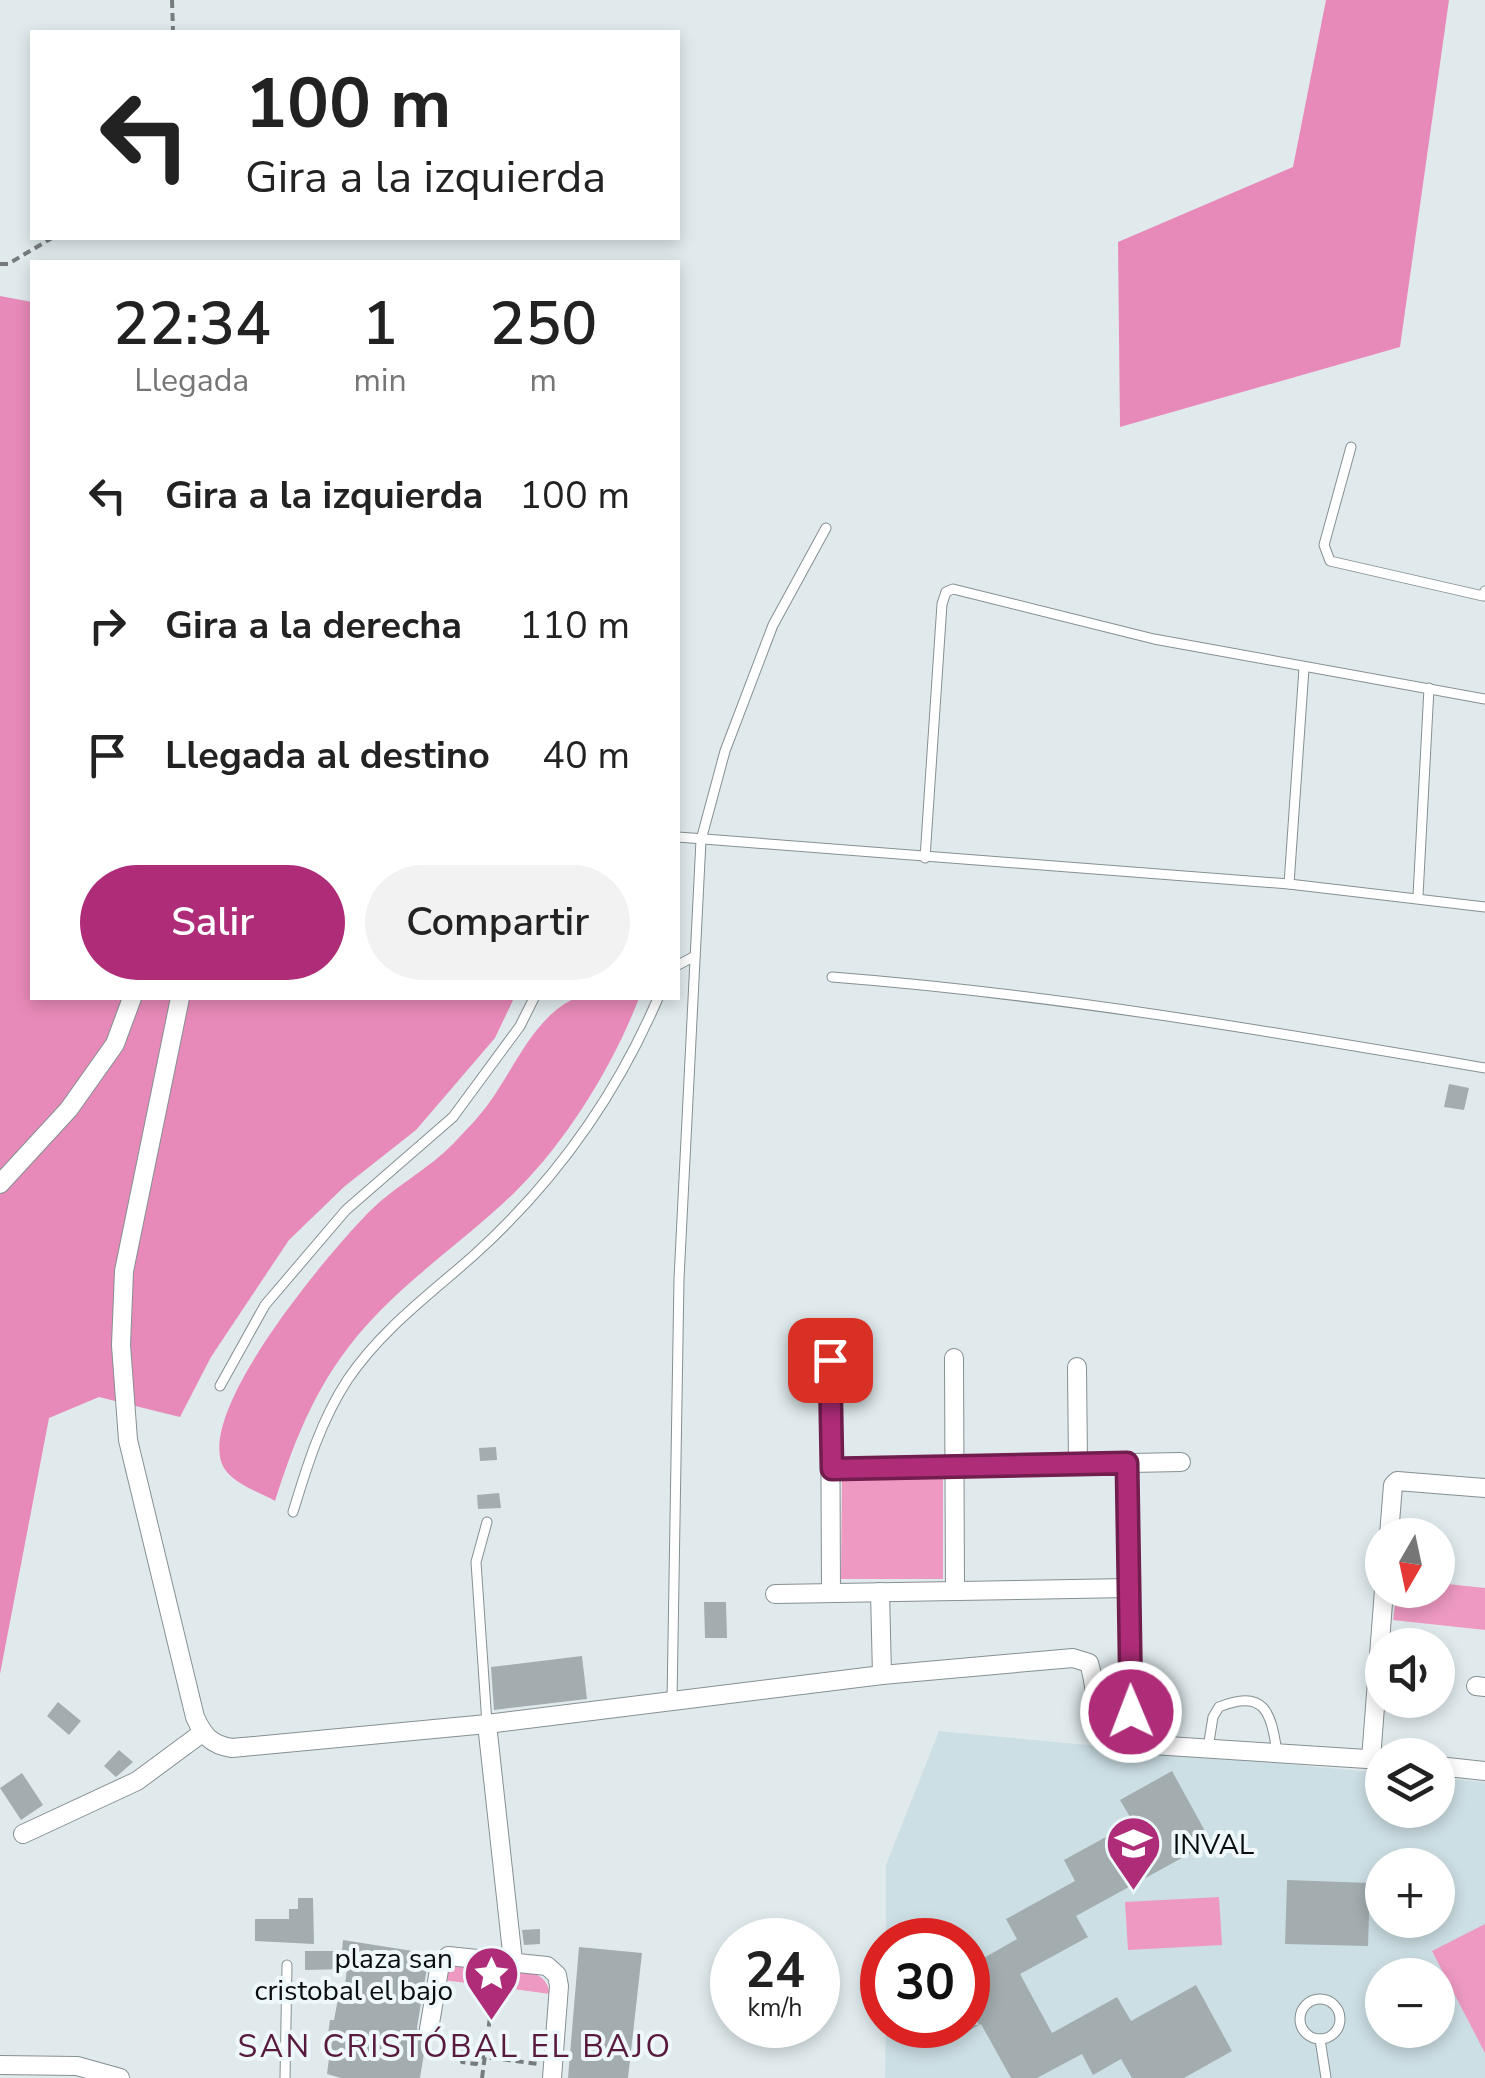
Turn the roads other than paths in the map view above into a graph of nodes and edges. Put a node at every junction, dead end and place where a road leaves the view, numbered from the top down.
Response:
1 (1351, 448) dead end
2 (826, 528) dead end
3 (1485, 590) edge
4 (1304, 668) junction
5 (1429, 688) junction
6 (1485, 699) edge
7 (680, 837) edge
8 (701, 840) junction
9 (925, 858) junction
10 (1289, 884) junction
11 (1418, 896) junction
12 (1485, 907) edge
13 (695, 956) junction
14 (680, 964) edge
15 (832, 978) dead end
16 (131, 1000) edge
17 (180, 1000) edge
18 (533, 1000) edge
19 (657, 1000) edge
20 (1485, 1068) edge
21 (0, 1184) edge
22 (954, 1358) dead end
23 (830, 1360) dead end
24 (1077, 1367) dead end
25 (220, 1386) dead end
26 (1181, 1462) dead end
27 (1127, 1463) junction
28 (1078, 1464) junction
29 (955, 1465) junction
30 (832, 1469) junction
31 (1485, 1488) edge
32 (293, 1512) dead end
33 (1390, 1518) edge
34 (487, 1522) dead end
35 (1130, 1588) junction
36 (955, 1590) junction
37 (831, 1592) junction
38 (880, 1592) junction
39 (775, 1594) dead end
40 (1383, 1608) edge
41 (882, 1675) junction
42 (672, 1701) junction
43 (1131, 1712) dead end
44 (487, 1724) junction
45 (202, 1734) junction
46 (1378, 1738) edge
47 (1208, 1748) junction
48 (1277, 1752) junction
49 (1365, 1758) edge
50 (1455, 1768) edge
51 (1485, 1771) edge
52 (23, 1834) dead end
53 (505, 1960) junction
54 (287, 1965) dead end
55 (430, 2029) dead end
56 (1320, 2039) junction
57 (0, 2065) edge
58 (552, 2072) edge
59 (120, 2078) edge
60 (285, 2078) edge
61 (1326, 2078) edge

1 - 3 lane
2 - 8 lane
4 - 5 lane
4 - 9 lane
4 - 10 lane
5 - 6 lane
5 - 11 lane
7 - 8 lane
8 - 9 lane
8 - 13 lane
9 - 10 lane
10 - 11 lane
11 - 12 lane
13 - 14 lane
13 - 42 lane
15 - 20 lane
16 - 21 street
17 - 45 street
18 - 25 lane
19 - 32 lane
22 - 29 street
23 - 30 street
24 - 28 street
26 - 27 street
27 - 28 street
27 - 35 street
28 - 29 street
29 - 30 street
29 - 36 street
30 - 37 street
31 - 33 street
34 - 44 lane
35 - 36 street
35 - 43 street
36 - 38 street
37 - 38 street
37 - 39 street
38 - 41 street
40 - 46 street
41 - 42 street
41 - 47 street
42 - 44 street
44 - 45 street
44 - 53 street
45 - 52 street
47 - 48 street
47 - 48 lane
48 - 49 street
50 - 51 street
53 - 55 street
53 - 58 street
54 - 60 lane
56 - 56 lane
56 - 61 lane
57 - 59 street

